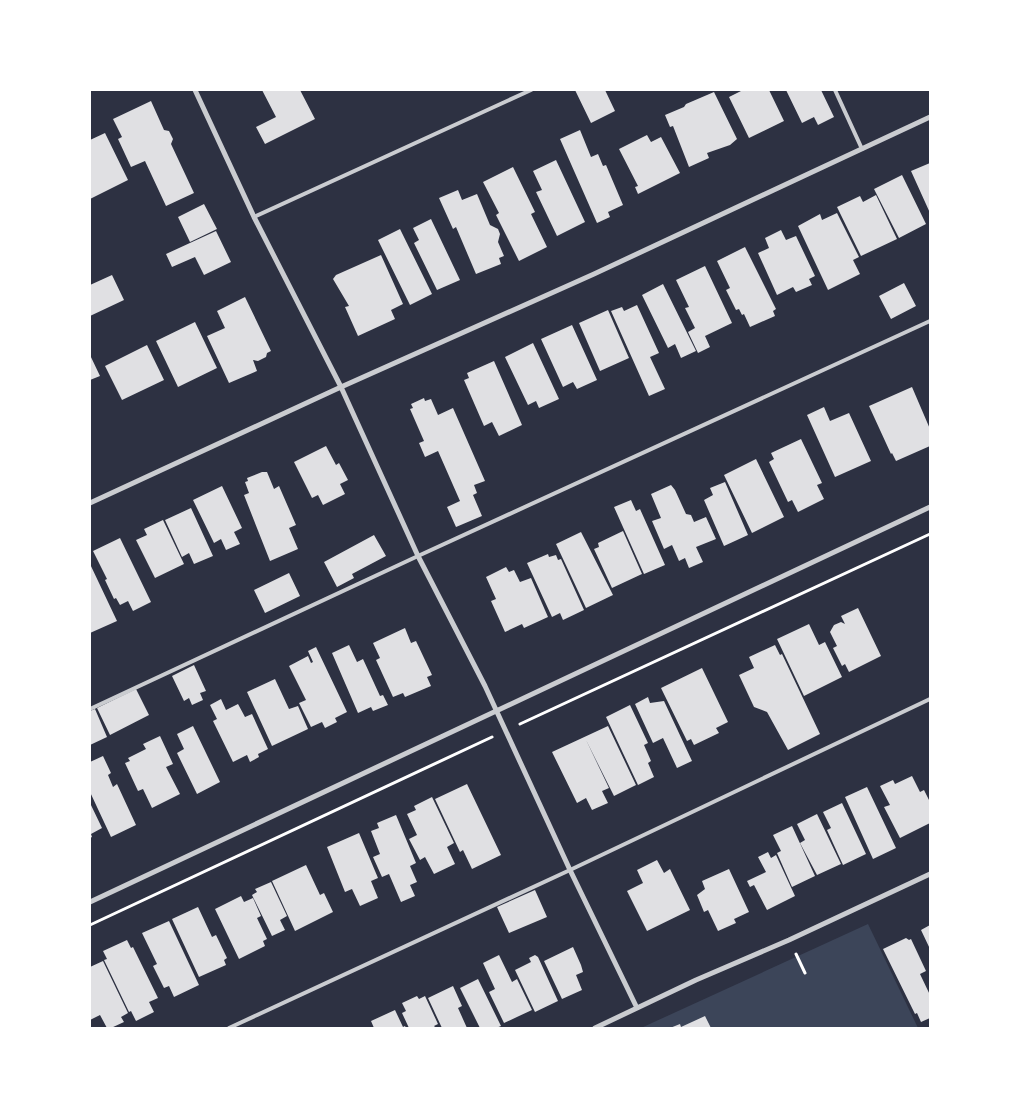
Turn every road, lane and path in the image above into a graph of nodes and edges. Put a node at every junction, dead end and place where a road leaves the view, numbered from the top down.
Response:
1 (195, 90) edge
2 (531, 90) edge
3 (835, 90) edge
4 (930, 117) edge
5 (862, 150) junction
6 (254, 217) junction
7 (930, 321) edge
8 (341, 387) junction
9 (90, 503) edge
10 (930, 507) edge
11 (930, 534) edge
12 (418, 556) junction
13 (930, 699) edge
14 (90, 709) edge
15 (497, 712) junction
16 (533, 718) dead end
17 (477, 744) dead end
18 (570, 870) junction
19 (930, 874) edge
20 (90, 902) edge
21 (90, 925) edge
22 (789, 940) junction
23 (805, 973) dead end
24 (637, 1008) junction
25 (229, 1028) edge
26 (595, 1028) edge

1 - 6 street
2 - 6 lane
3 - 5 lane
4 - 5 street
5 - 8 street
6 - 8 street
7 - 12 lane
8 - 9 street
8 - 12 street
10 - 15 street
11 - 16 path
12 - 14 lane
12 - 15 street
13 - 18 lane
15 - 18 street
15 - 20 street
17 - 21 path
18 - 24 street
18 - 25 lane
19 - 22 street
22 - 23 path
22 - 24 street
24 - 26 street

